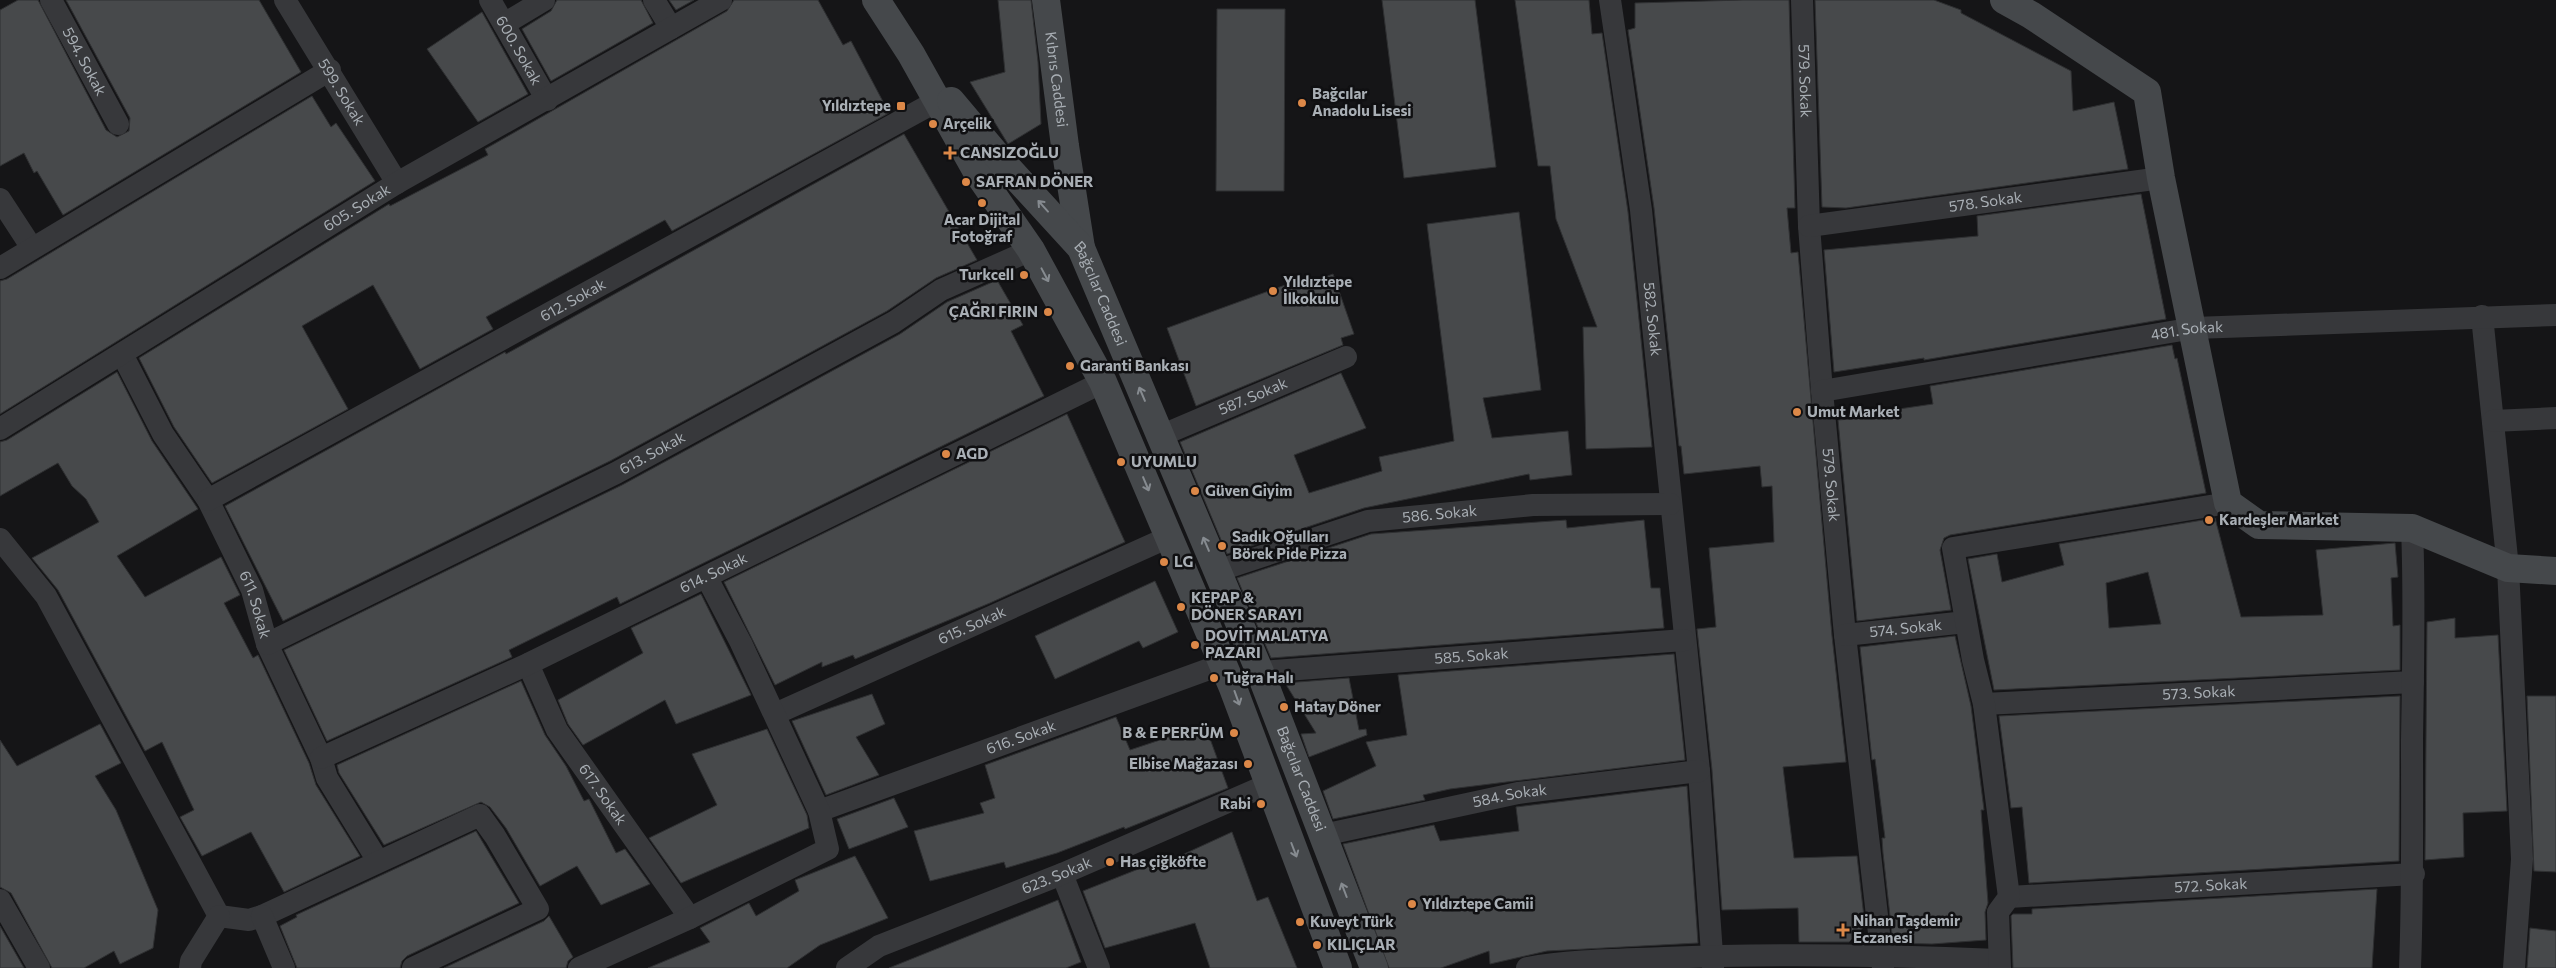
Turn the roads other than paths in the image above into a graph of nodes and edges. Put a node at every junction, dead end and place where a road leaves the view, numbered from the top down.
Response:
1 (51, 0) edge
2 (285, 0) edge
3 (490, 0) edge
4 (544, 0) edge
5 (654, 0) edge
6 (722, 0) edge
7 (876, 0) edge
8 (1046, 0) edge
9 (1610, 0) edge
10 (1802, 0) edge
11 (2004, 0) edge
12 (2030, 7) edge
13 (504, 24) junction
14 (671, 28) junction
15 (911, 54) junction
16 (330, 70) junction
17 (547, 100) junction
18 (938, 101) junction
19 (118, 124) dead end
20 (2161, 178) junction
21 (398, 183) junction
22 (0, 199) edge
23 (1809, 226) junction
24 (32, 248) junction
25 (1081, 248) junction
26 (1031, 250) junction
27 (0, 268) edge
28 (2556, 314) edge
29 (2482, 316) junction
30 (2194, 328) junction
31 (122, 354) junction
32 (1346, 357) dead end
33 (1103, 382) junction
34 (1822, 391) junction
35 (2556, 418) edge
36 (2493, 421) junction
37 (0, 428) edge
38 (1160, 436) junction
39 (208, 500) junction
40 (2228, 503) junction
41 (1670, 504) junction
42 (2412, 528) junction
43 (1169, 537) junction
44 (0, 539) edge
45 (2508, 568) junction
46 (1217, 571) junction
47 (2556, 571) edge
48 (707, 578) junction
49 (1966, 622) junction
50 (1845, 635) junction
51 (1684, 640) junction
52 (267, 644) junction
53 (528, 664) junction
54 (1222, 664) junction
55 (1260, 672) junction
56 (2412, 682) junction
57 (1984, 704) junction
58 (775, 714) junction
59 (321, 758) junction
60 (1699, 771) junction
61 (1269, 784) junction
62 (819, 811) junction
63 (1323, 835) junction
64 (378, 861) junction
65 (1062, 874) junction
66 (2414, 874) junction
67 (2009, 897) junction
68 (0, 900) edge
69 (219, 916) junction
70 (262, 916) junction
71 (690, 918) junction
72 (1712, 962) edge
73 (1883, 962) edge
74 (1999, 964) edge
75 (1561, 965) edge
76 (280, 966) edge
77 (39, 968) edge
78 (190, 968) edge
79 (413, 968) edge
80 (579, 968) edge
81 (847, 968) edge
82 (1099, 968) edge
83 (1338, 968) edge
84 (1374, 968) edge
85 (1527, 968) edge
86 (2410, 968) edge
87 (2514, 968) edge

1 - 19 street, 594. Sokak
2 - 16 street, 599. Sokak
3 - 13 street, 600. Sokak
4 - 13 street
5 - 14 street
6 - 14 street, 605. Sokak
7 - 15 main road, Bağcılar Caddesi
8 - 25 main road, Kıbrıs Caddesi
9 - 41 street, 582. Sokak
10 - 23 street, 579. Sokak
11 - 12 main road
12 - 20 main road
13 - 17 street, 600. Sokak
14 - 17 street, 605. Sokak
15 - 18 main road, Bağcılar Caddesi
25 -> 15 main road, Bağcılar Caddesi
16 - 21 street, 599. Sokak
16 - 24 street
17 - 21 street, 605. Sokak
18 - 26 main road, Bağcılar Caddesi
18 - 39 street, 612. Sokak
20 - 23 street, 578. Sokak
20 - 30 main road
21 - 31 street, 605. Sokak
22 - 24 street
23 - 34 street, 579. Sokak
24 - 27 street
38 -> 25 main road, Bağcılar Caddesi
26 -> 33 main road, Bağcılar Caddesi
26 - 52 street, 613. Sokak
28 - 29 street, 481. Sokak
29 - 30 street, 481. Sokak
29 - 36 street
30 - 34 street, 481. Sokak
30 - 40 main road
31 - 37 street, 605. Sokak
31 - 39 street, 611. Sokak
32 - 38 street, 587. Sokak
33 -> 43 main road, Bağcılar Caddesi
33 - 48 street, 614. Sokak
34 - 50 street, 579. Sokak
35 - 36 street
36 - 45 street
46 -> 38 main road, Bağcılar Caddesi
39 - 52 street, 611. Sokak
40 - 42 main road
40 - 49 street
41 - 46 street, 586. Sokak
41 - 51 street, 582. Sokak
42 - 45 main road
42 - 56 street
43 - 54 main road, Bağcılar Caddesi
43 - 58 street, 615. Sokak
44 - 69 street
45 - 47 main road
45 - 87 street
46 - 55 main road, Bağcılar Caddesi
48 - 53 street, 614. Sokak
48 - 58 street
49 - 50 street, 574. Sokak
49 - 57 street
50 - 73 street, 579. Sokak
51 - 55 street, 585. Sokak
51 - 60 street, 582. Sokak
52 - 59 street, 611. Sokak
53 - 59 street, 614. Sokak
53 - 71 street, 617. Sokak
54 -> 61 main road, Bağcılar Caddesi
54 - 62 street, 616. Sokak
55 - 63 main road, Bağcılar Caddesi
56 - 57 street, 573. Sokak
56 - 66 street
57 - 67 street
58 - 62 street
59 - 64 street, 611. Sokak
60 - 63 street, 584. Sokak
60 - 72 street, 582. Sokak
61 - 65 street, 623. Sokak
61 -> 83 main road, Bağcılar Caddesi
62 - 71 street
84 -> 63 main road, Bağcılar Caddesi
64 - 70 street
64 - 79 street
65 - 81 street, 623. Sokak
65 - 82 street
66 - 67 street, 572. Sokak
66 - 86 street
67 - 74 street
68 - 77 street
69 - 70 street
69 - 78 street
70 - 76 street
71 - 80 street
72 - 73 street
72 - 75 street
73 - 74 street
75 - 85 street

